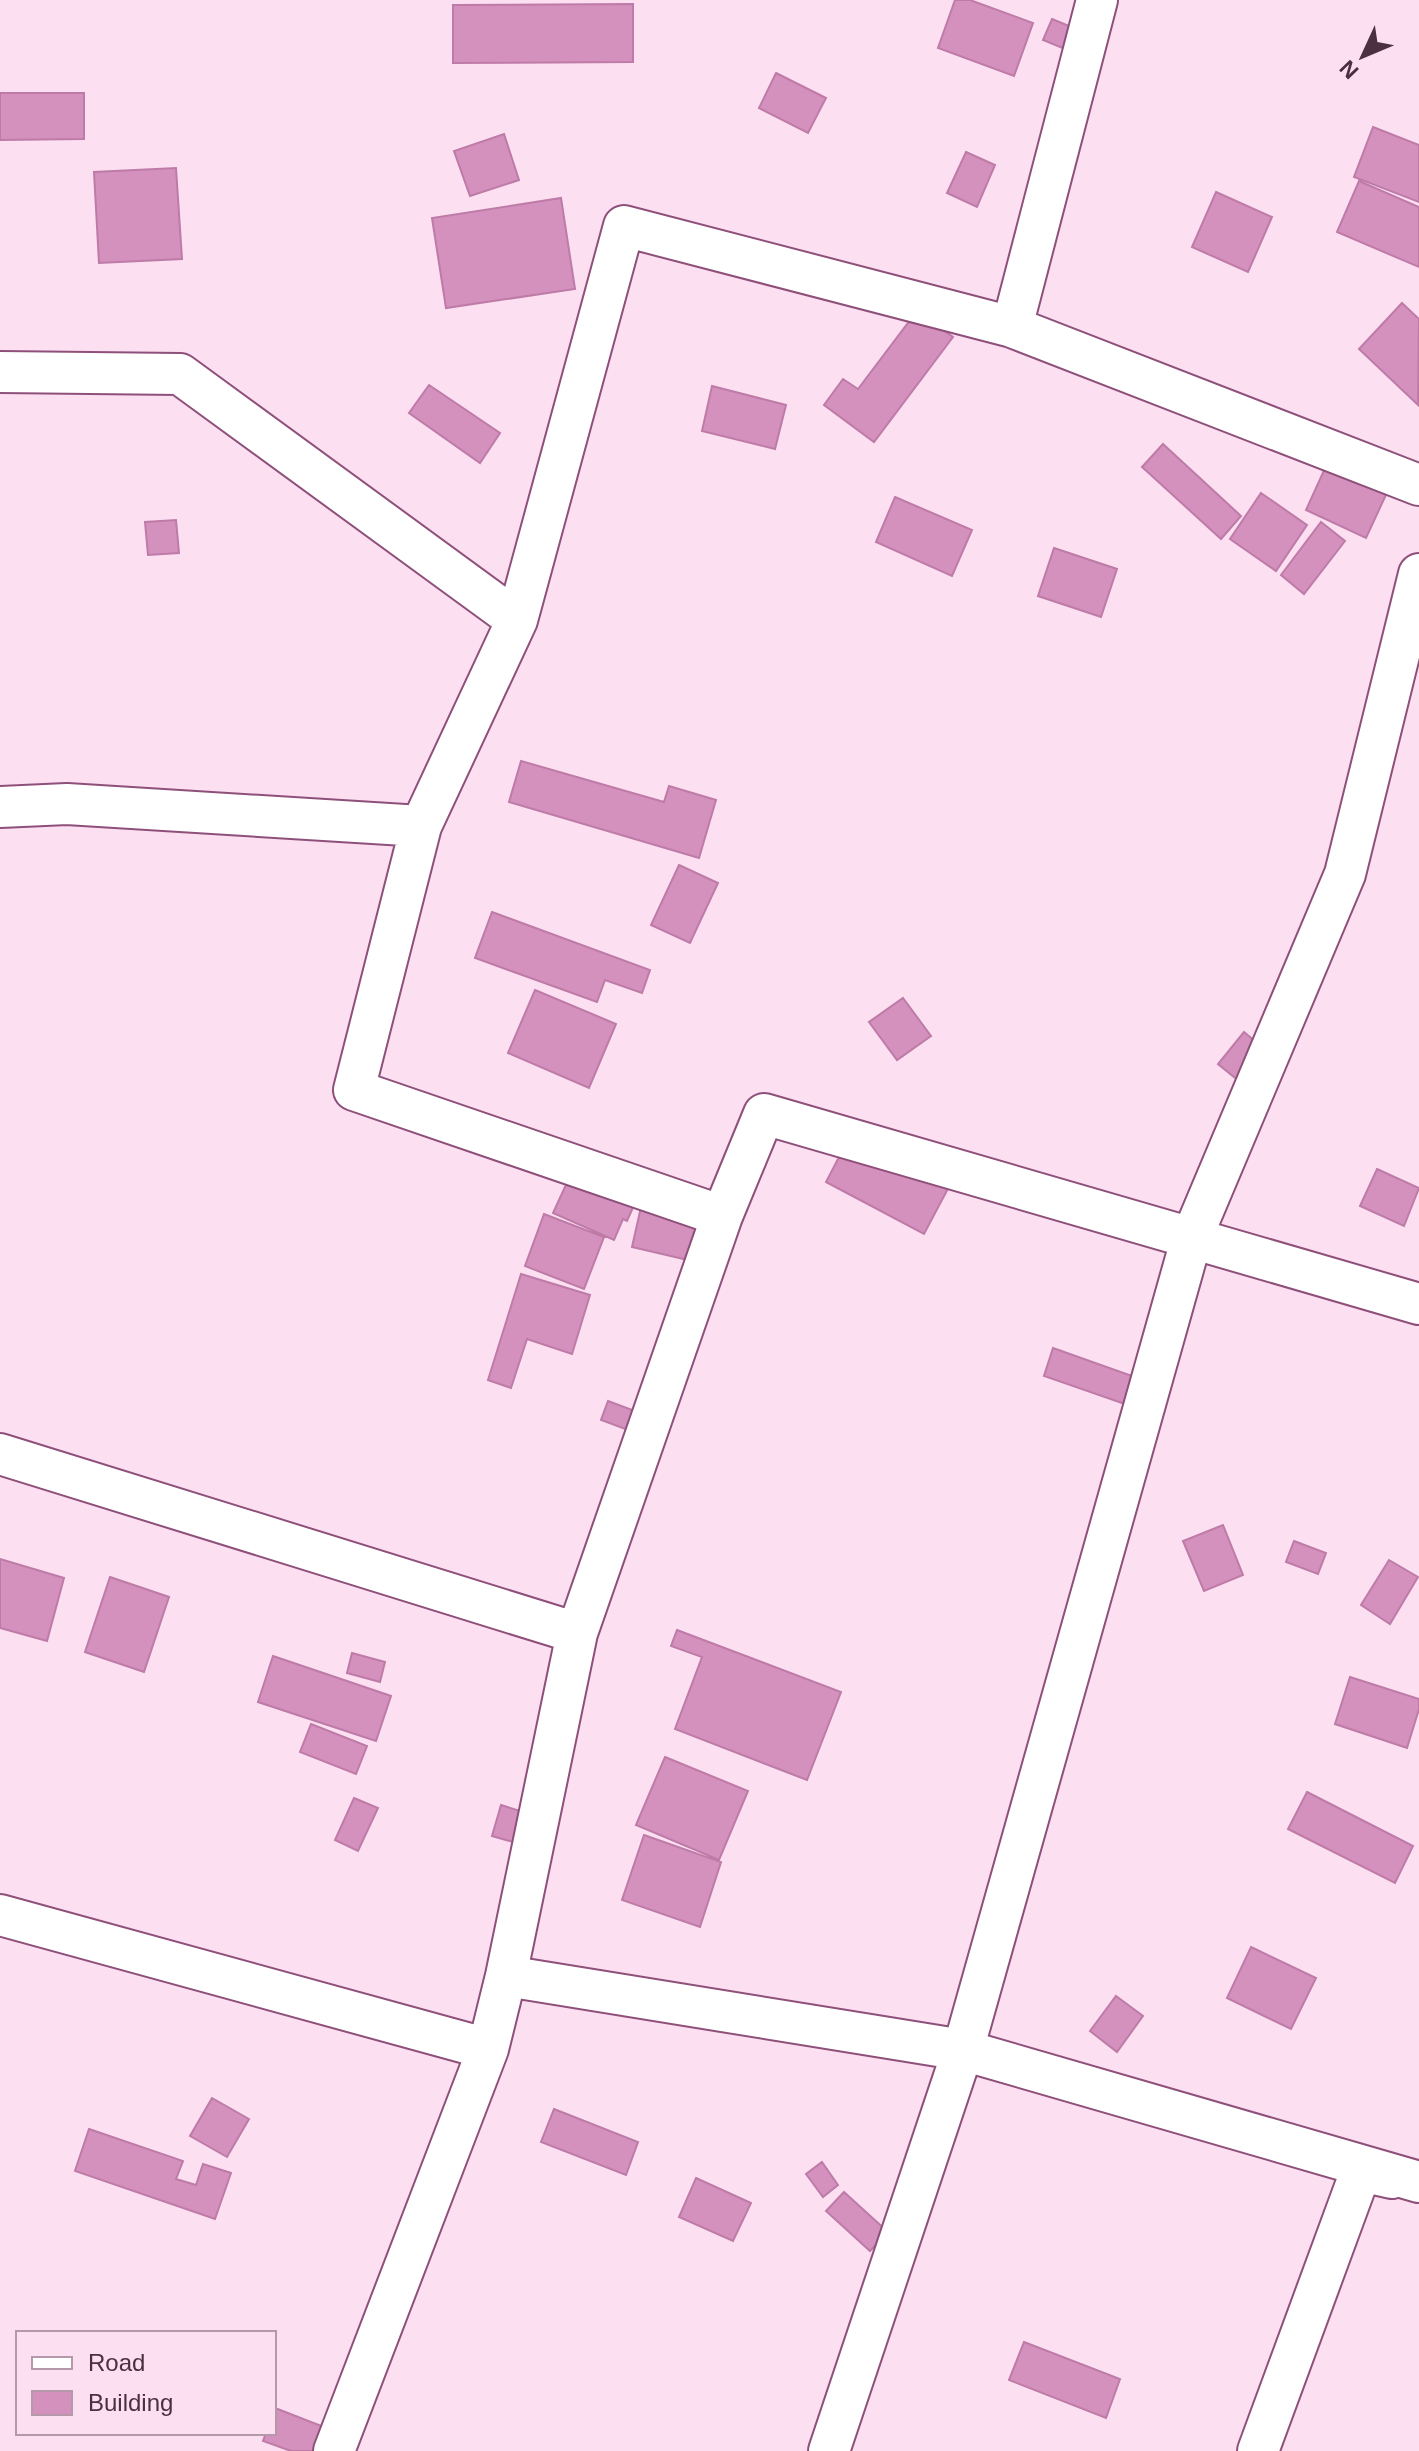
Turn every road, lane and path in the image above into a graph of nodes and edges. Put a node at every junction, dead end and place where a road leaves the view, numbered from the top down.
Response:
1 (1097, 0) edge
2 (1012, 327) junction
3 (0, 372) edge
4 (1419, 485) edge
5 (1419, 574) edge
6 (517, 620) junction
7 (0, 807) edge
8 (421, 826) junction
9 (722, 1216) junction
10 (1192, 1237) junction
11 (1419, 1304) edge
12 (0, 1454) edge
13 (577, 1633) junction
14 (0, 1915) edge
15 (506, 1976) junction
16 (488, 2049) junction
17 (963, 2050) junction
18 (1419, 2183) edge
19 (334, 2451) edge
20 (829, 2451) edge
21 (1258, 2451) edge

1 - 2 street
2 - 4 street
2 - 6 street
3 - 6 street
5 - 10 street
6 - 8 street
7 - 8 street
8 - 9 street
9 - 10 street
9 - 13 street
10 - 11 street
10 - 17 street
12 - 13 street
13 - 15 street
14 - 16 street
15 - 16 street
15 - 17 street
16 - 19 street
17 - 18 street
17 - 20 street
18 - 21 street

